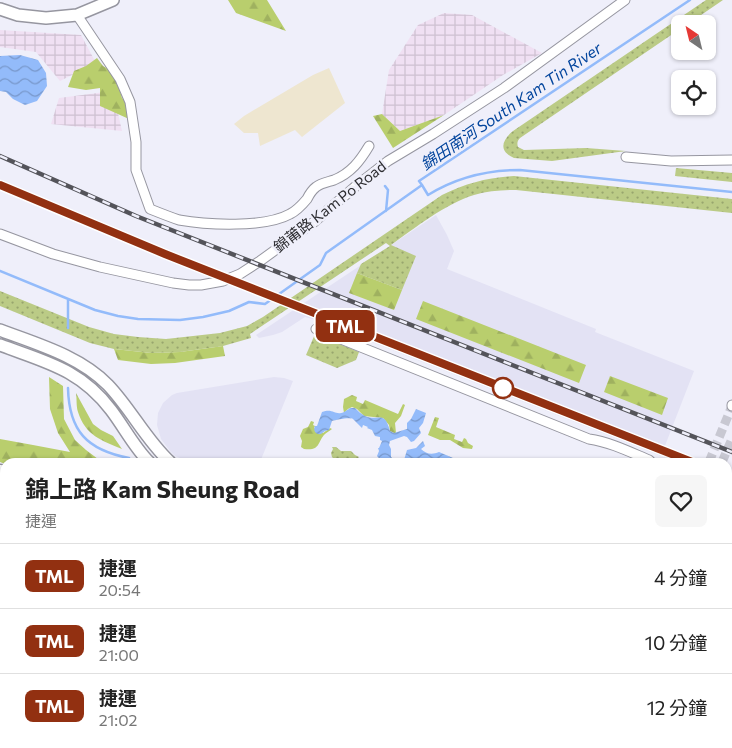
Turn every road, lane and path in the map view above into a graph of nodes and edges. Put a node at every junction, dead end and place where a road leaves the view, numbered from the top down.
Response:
1 (113, 0) edge
2 (626, 0) edge
3 (0, 9) edge
4 (77, 15) junction
5 (369, 146) dead end
6 (626, 156) dead end
7 (732, 160) edge
8 (0, 234) edge
9 (316, 329) dead end
10 (0, 330) edge
11 (0, 345) edge
12 (146, 458) edge
13 (166, 458) edge
14 (644, 458) edge

1 - 4 main road
2 - 8 street, 錦莆路 Kam Po Road
3 - 4 main road
4 - 5 street
6 - 7 street
9 - 14 street
10 - 13 main road
11 - 12 main road

